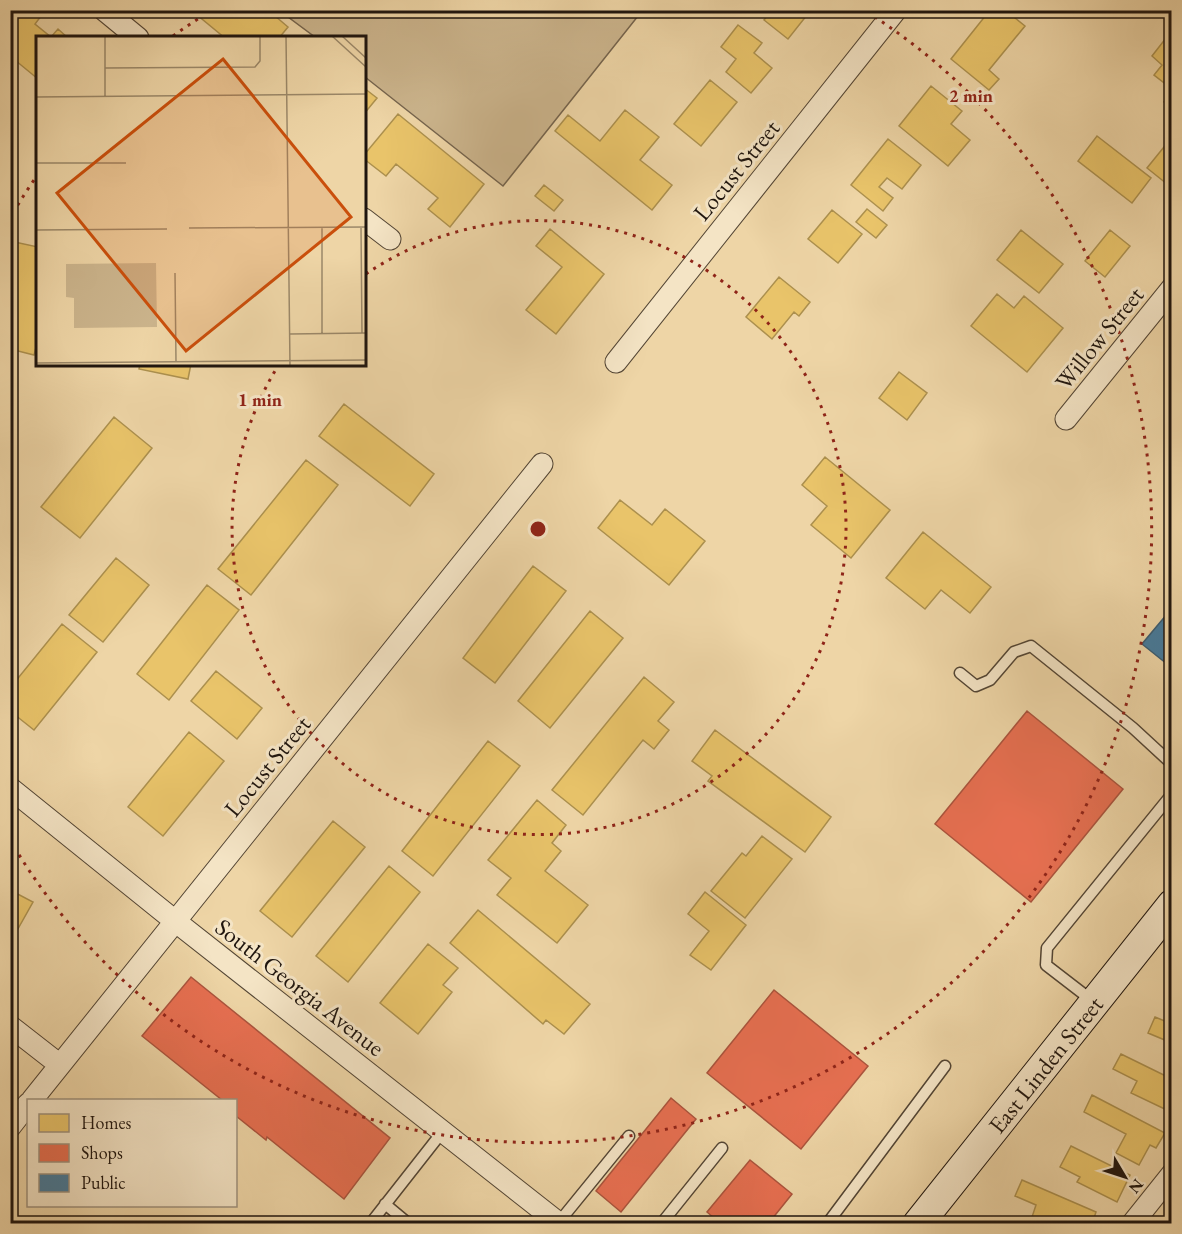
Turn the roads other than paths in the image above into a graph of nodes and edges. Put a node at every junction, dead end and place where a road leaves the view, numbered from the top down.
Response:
1 (104, 10) edge
2 (896, 10) edge
3 (136, 36) edge
4 (366, 221) edge
5 (390, 239) dead end
6 (1172, 288) edge
7 (616, 362) dead end
8 (1066, 420) dead end
9 (542, 464) dead end
10 (960, 674) dead end
11 (1172, 764) edge
12 (10, 788) edge
13 (1172, 794) edge
14 (1172, 905) edge
15 (175, 921) junction
16 (1094, 1003) junction
17 (10, 1026) edge
18 (60, 1065) junction
19 (945, 1066) dead end
20 (34, 1099) edge
21 (27, 1105) edge
22 (10, 1127) edge
23 (443, 1131) junction
24 (629, 1136) dead end
25 (722, 1148) dead end
26 (1172, 1174) edge
27 (385, 1204) junction
28 (560, 1223) edge
29 (370, 1224) edge
30 (409, 1224) edge
31 (661, 1224) edge
32 (827, 1224) edge
33 (918, 1224) edge
34 (1132, 1224) edge

1 - 3 street
2 - 7 street, Locust Street
4 - 5 street
6 - 8 street, Willow Street
9 - 15 street, Locust Street
10 - 11 lane
12 - 15 street, South Georgia Avenue
13 - 16 lane
14 - 16 main road, East Linden Street
15 - 18 street, Locust Street
15 - 23 street, South Georgia Avenue
16 - 33 main road, East Linden Street
17 - 18 street
18 - 20 street, Locust Street
19 - 32 lane
21 - 22 street
23 - 27 lane
23 - 28 street, South Georgia Avenue
24 - 28 lane
25 - 31 lane
26 - 34 street
27 - 29 lane
27 - 30 lane

